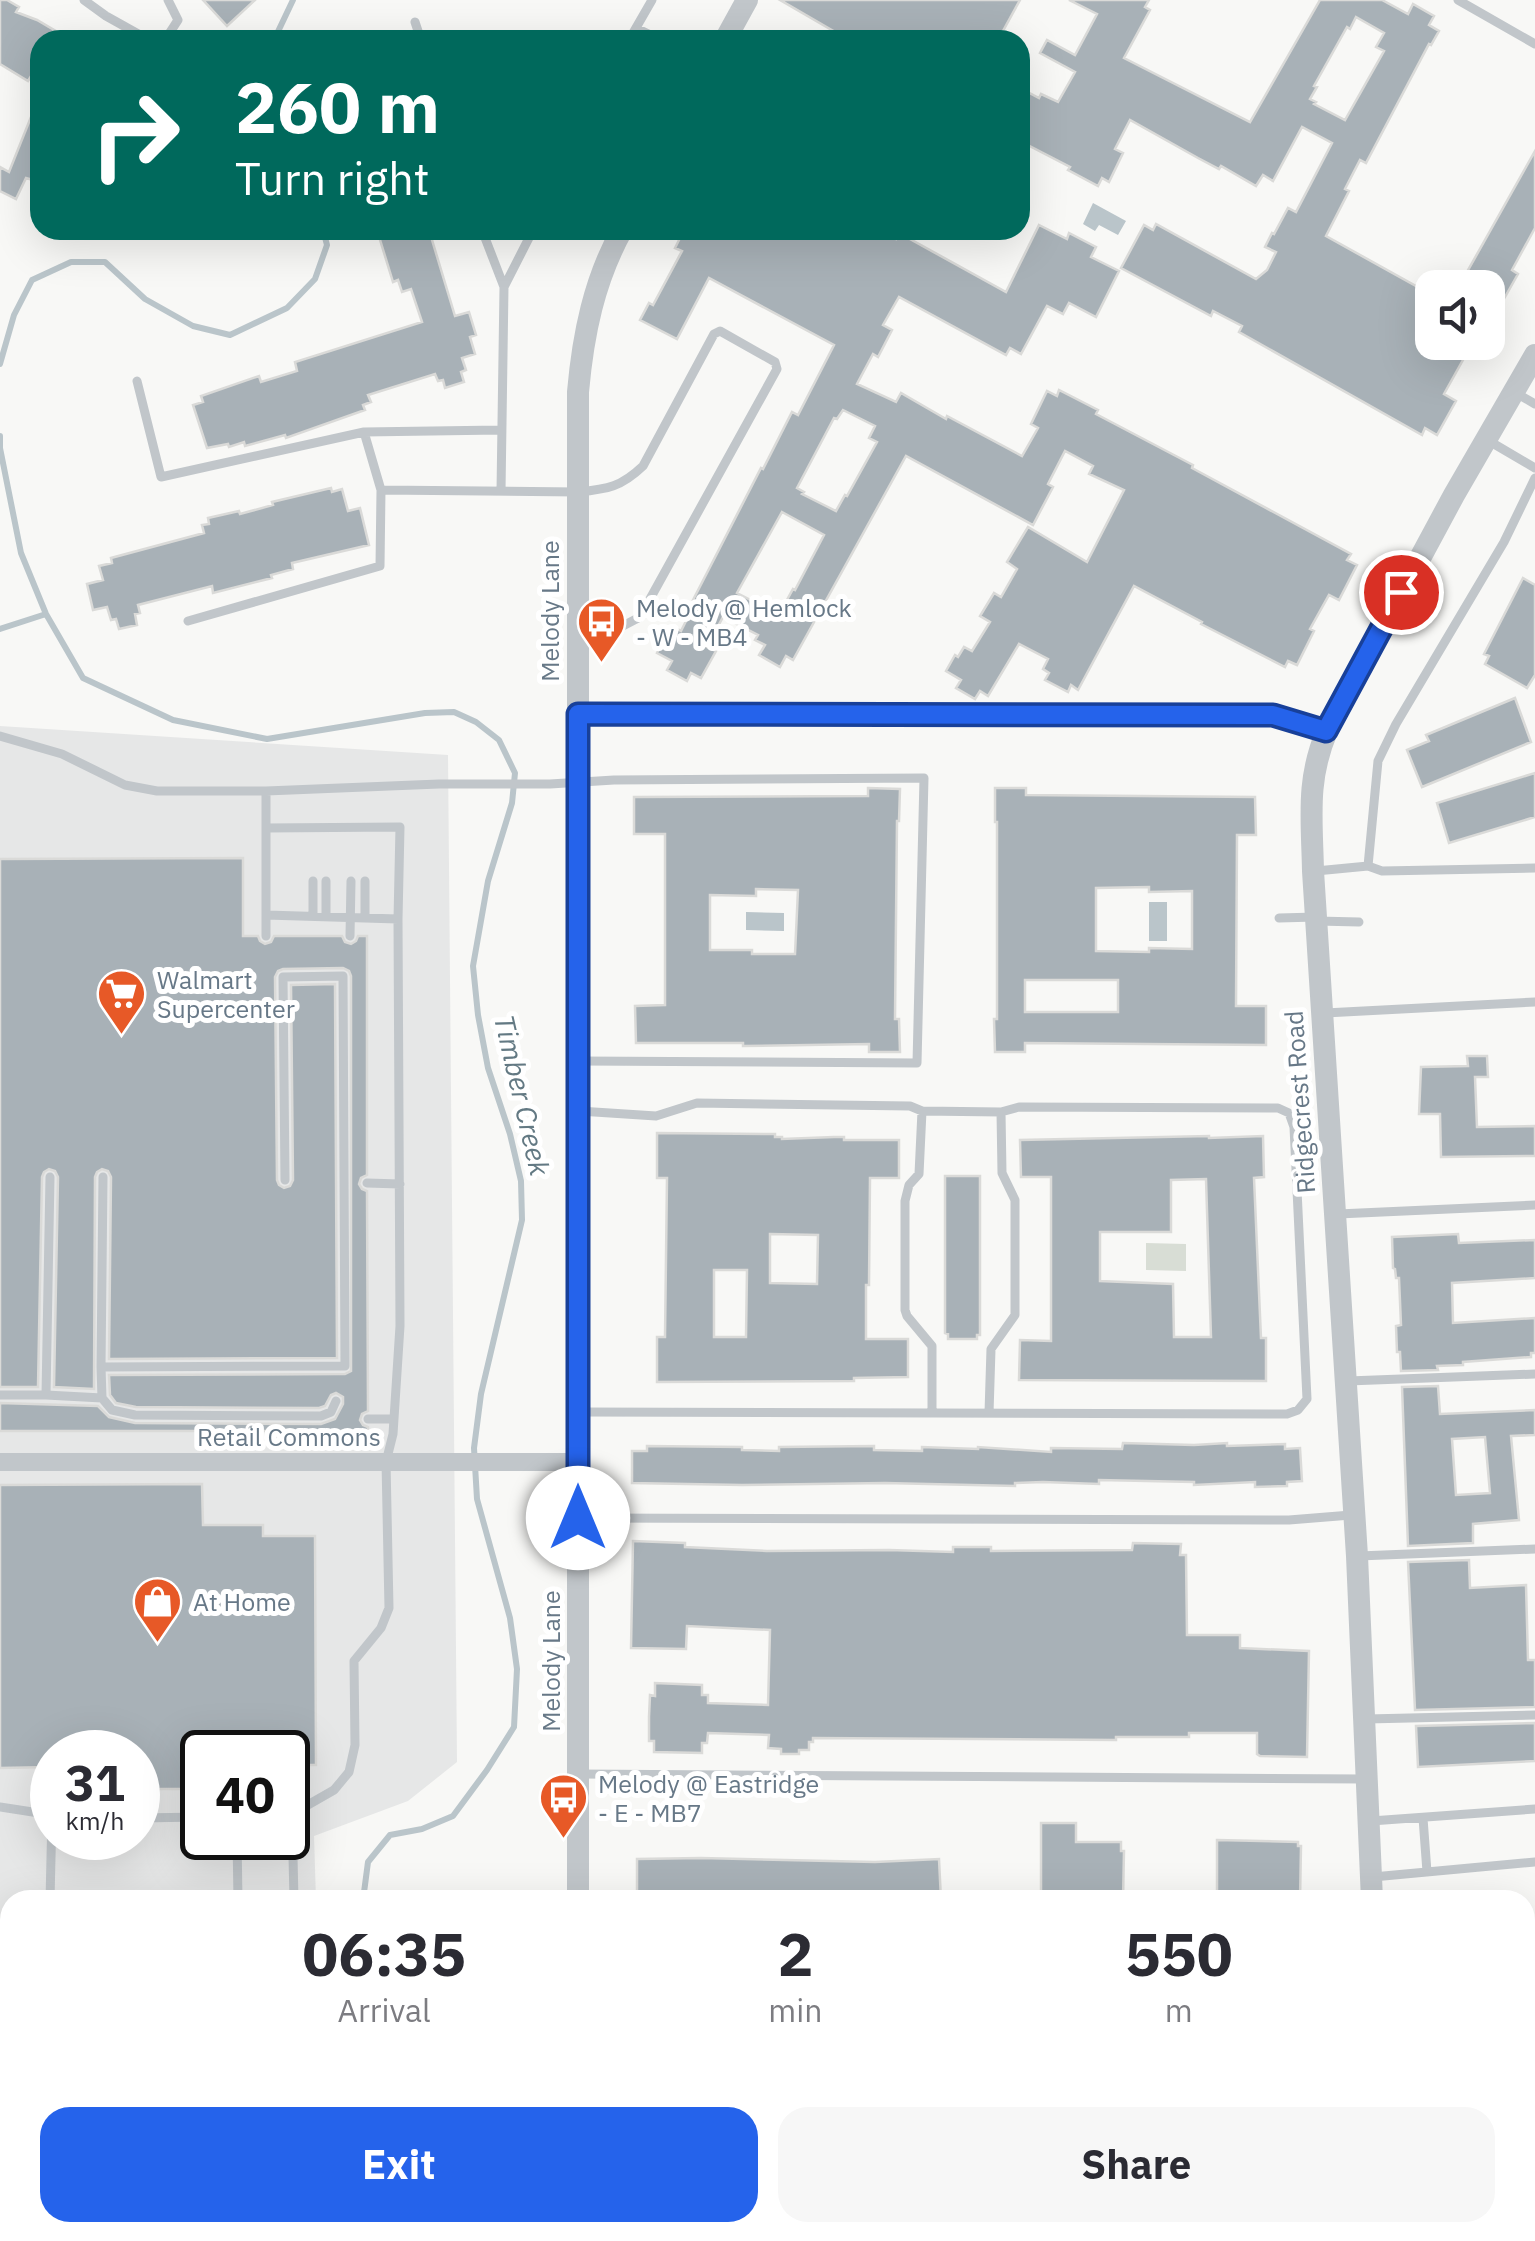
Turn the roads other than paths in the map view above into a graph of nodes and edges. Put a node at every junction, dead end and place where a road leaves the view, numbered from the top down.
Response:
1 (84, 0) edge
2 (168, 0) edge
3 (652, 0) edge
4 (747, 0) edge
5 (1458, 0) edge
6 (414, 22) dead end
7 (636, 28) joint
8 (131, 30) edge
9 (172, 30) edge
10 (417, 30) edge
11 (640, 30) edge
12 (731, 30) edge
13 (1535, 44) edge
14 (486, 240) edge
15 (528, 240) edge
16 (617, 240) edge
17 (504, 287) junction
18 (1535, 355) edge
19 (137, 381) dead end
20 (1514, 392) junction
21 (1535, 404) edge
22 (500, 430) junction
23 (364, 432) junction
24 (1486, 440) junction
25 (1535, 468) edge
26 (1535, 478) edge
27 (381, 490) junction
28 (500, 491) junction
29 (578, 492) junction
30 (188, 621) dead end
31 (578, 629) junction
32 (578, 714) junction
33 (1326, 731) junction
34 (0, 736) edge
35 (578, 782) junction
36 (266, 791) junction
37 (314, 827) junction
38 (328, 827) junction
39 (352, 827) junction
40 (366, 827) junction
41 (266, 828) junction
42 (366, 839) dead end
43 (314, 840) dead end
44 (327, 840) dead end
45 (352, 840) dead end
46 (1368, 866) junction
47 (1535, 868) edge
48 (1313, 871) junction
49 (365, 880) dead end
50 (313, 881) dead end
51 (326, 881) dead end
52 (351, 881) dead end
53 (266, 915) junction
54 (313, 916) junction
55 (326, 916) junction
56 (351, 917) junction
57 (365, 918) junction
58 (398, 918) junction
59 (1280, 918) dead end
60 (1316, 919) junction
61 (1359, 922) dead end
62 (266, 936) dead end
63 (350, 936) dead end
64 (1535, 1002) edge
65 (1322, 1013) junction
66 (578, 1061) junction
67 (578, 1111) junction
68 (922, 1112) junction
69 (1001, 1112) junction
70 (50, 1176) dead end
71 (103, 1177) dead end
72 (285, 1180) dead end
73 (367, 1183) dead end
74 (400, 1184) junction
75 (1535, 1205) edge
76 (1335, 1214) junction
77 (101, 1368) junction
78 (1535, 1374) edge
79 (1346, 1381) junction
80 (0, 1395) edge
81 (46, 1395) junction
82 (102, 1398) junction
83 (336, 1401) dead end
84 (578, 1412) junction
85 (932, 1413) junction
86 (990, 1413) junction
87 (368, 1419) dead end
88 (394, 1419) junction
89 (0, 1462) edge
90 (386, 1462) junction
91 (578, 1462) junction
92 (1354, 1515) junction
93 (578, 1518) junction
94 (1535, 1549) edge
95 (1356, 1556) junction
96 (1535, 1715) edge
97 (1364, 1719) junction
98 (578, 1774) junction
99 (1367, 1779) junction
100 (310, 1803) edge
101 (0, 1807) edge
102 (1535, 1808) edge
103 (1423, 1818) junction
104 (1368, 1821) junction
105 (237, 1860) edge
106 (292, 1860) edge
107 (1535, 1862) edge
108 (1426, 1872) junction
109 (1372, 1889) edge
110 (50, 1890) edge
111 (238, 1890) edge
112 (294, 1890) edge
113 (578, 1890) edge

1 - 8 lane
2 - 9 lane
3 - 7 lane
4 - 12 street
5 - 13 lane
6 - 10 lane
7 - 11 lane
14 - 17 lane
15 - 17 lane
16 - 29 street, Melody Lane
17 - 22 lane
18 - 20 street, Ridgecrest Road
19 - 23 lane
20 - 21 lane
20 - 24 street, Ridgecrest Road
22 - 23 lane
22 - 28 lane
23 - 27 lane
24 - 25 lane
24 - 33 street, Ridgecrest Road
26 - 46 lane
27 - 28 lane
27 - 30 lane
28 - 29 lane
29 - 31 street, Melody Lane
29 - 31 lane
31 - 32 street, Melody Lane
32 - 33 lane
32 - 35 street, Melody Lane
33 - 48 street, Ridgecrest Road
34 - 36 lane
35 - 36 lane
35 - 66 street, Melody Lane
35 - 66 lane
36 - 41 lane
37 - 38 lane
37 - 41 lane
37 - 43 lane
38 - 39 lane
38 - 44 lane
39 - 40 lane
39 - 45 lane
40 - 42 lane
40 - 58 lane
41 - 53 lane
46 - 47 lane
46 - 48 lane
48 - 60 street, Ridgecrest Road
49 - 57 lane
50 - 54 lane
51 - 55 lane
52 - 56 lane
53 - 54 lane
53 - 62 lane
54 - 55 lane
55 - 56 lane
56 - 57 lane
56 - 63 lane
57 - 58 lane
58 - 74 lane
59 - 60 lane
60 - 61 lane
60 - 65 street, Ridgecrest Road
64 - 65 lane
65 - 76 street, Ridgecrest Road
66 - 67 street, Melody Lane
67 - 68 lane
67 - 84 street, Melody Lane
68 - 69 lane
68 - 85 lane
69 - 86 lane
69 - 86 lane
70 - 81 lane
71 - 77 lane
72 - 77 lane
73 - 74 lane
74 - 88 lane
75 - 76 lane
76 - 79 street, Ridgecrest Road
77 - 82 lane
78 - 79 lane
79 - 92 street, Ridgecrest Road
80 - 81 lane
81 - 82 lane
82 - 83 lane
84 - 85 lane
84 - 91 street, Melody Lane
85 - 86 lane
87 - 88 lane
88 - 90 lane
89 - 90 street, Retail Commons
90 - 91 street, Retail Commons
90 - 100 lane
91 - 93 street, Melody Lane
92 - 93 lane
92 - 95 street, Ridgecrest Road
93 - 98 street, Melody Lane
94 - 95 lane
95 - 97 street, Ridgecrest Road
96 - 97 lane
97 - 99 street, Ridgecrest Road
98 - 99 lane
98 - 113 street, Melody Lane
99 - 104 street, Ridgecrest Road
101 - 110 lane
102 - 103 lane
103 - 104 lane
103 - 108 lane
104 - 109 street, Ridgecrest Road
105 - 111 lane
106 - 112 lane
107 - 108 lane
108 - 109 lane

